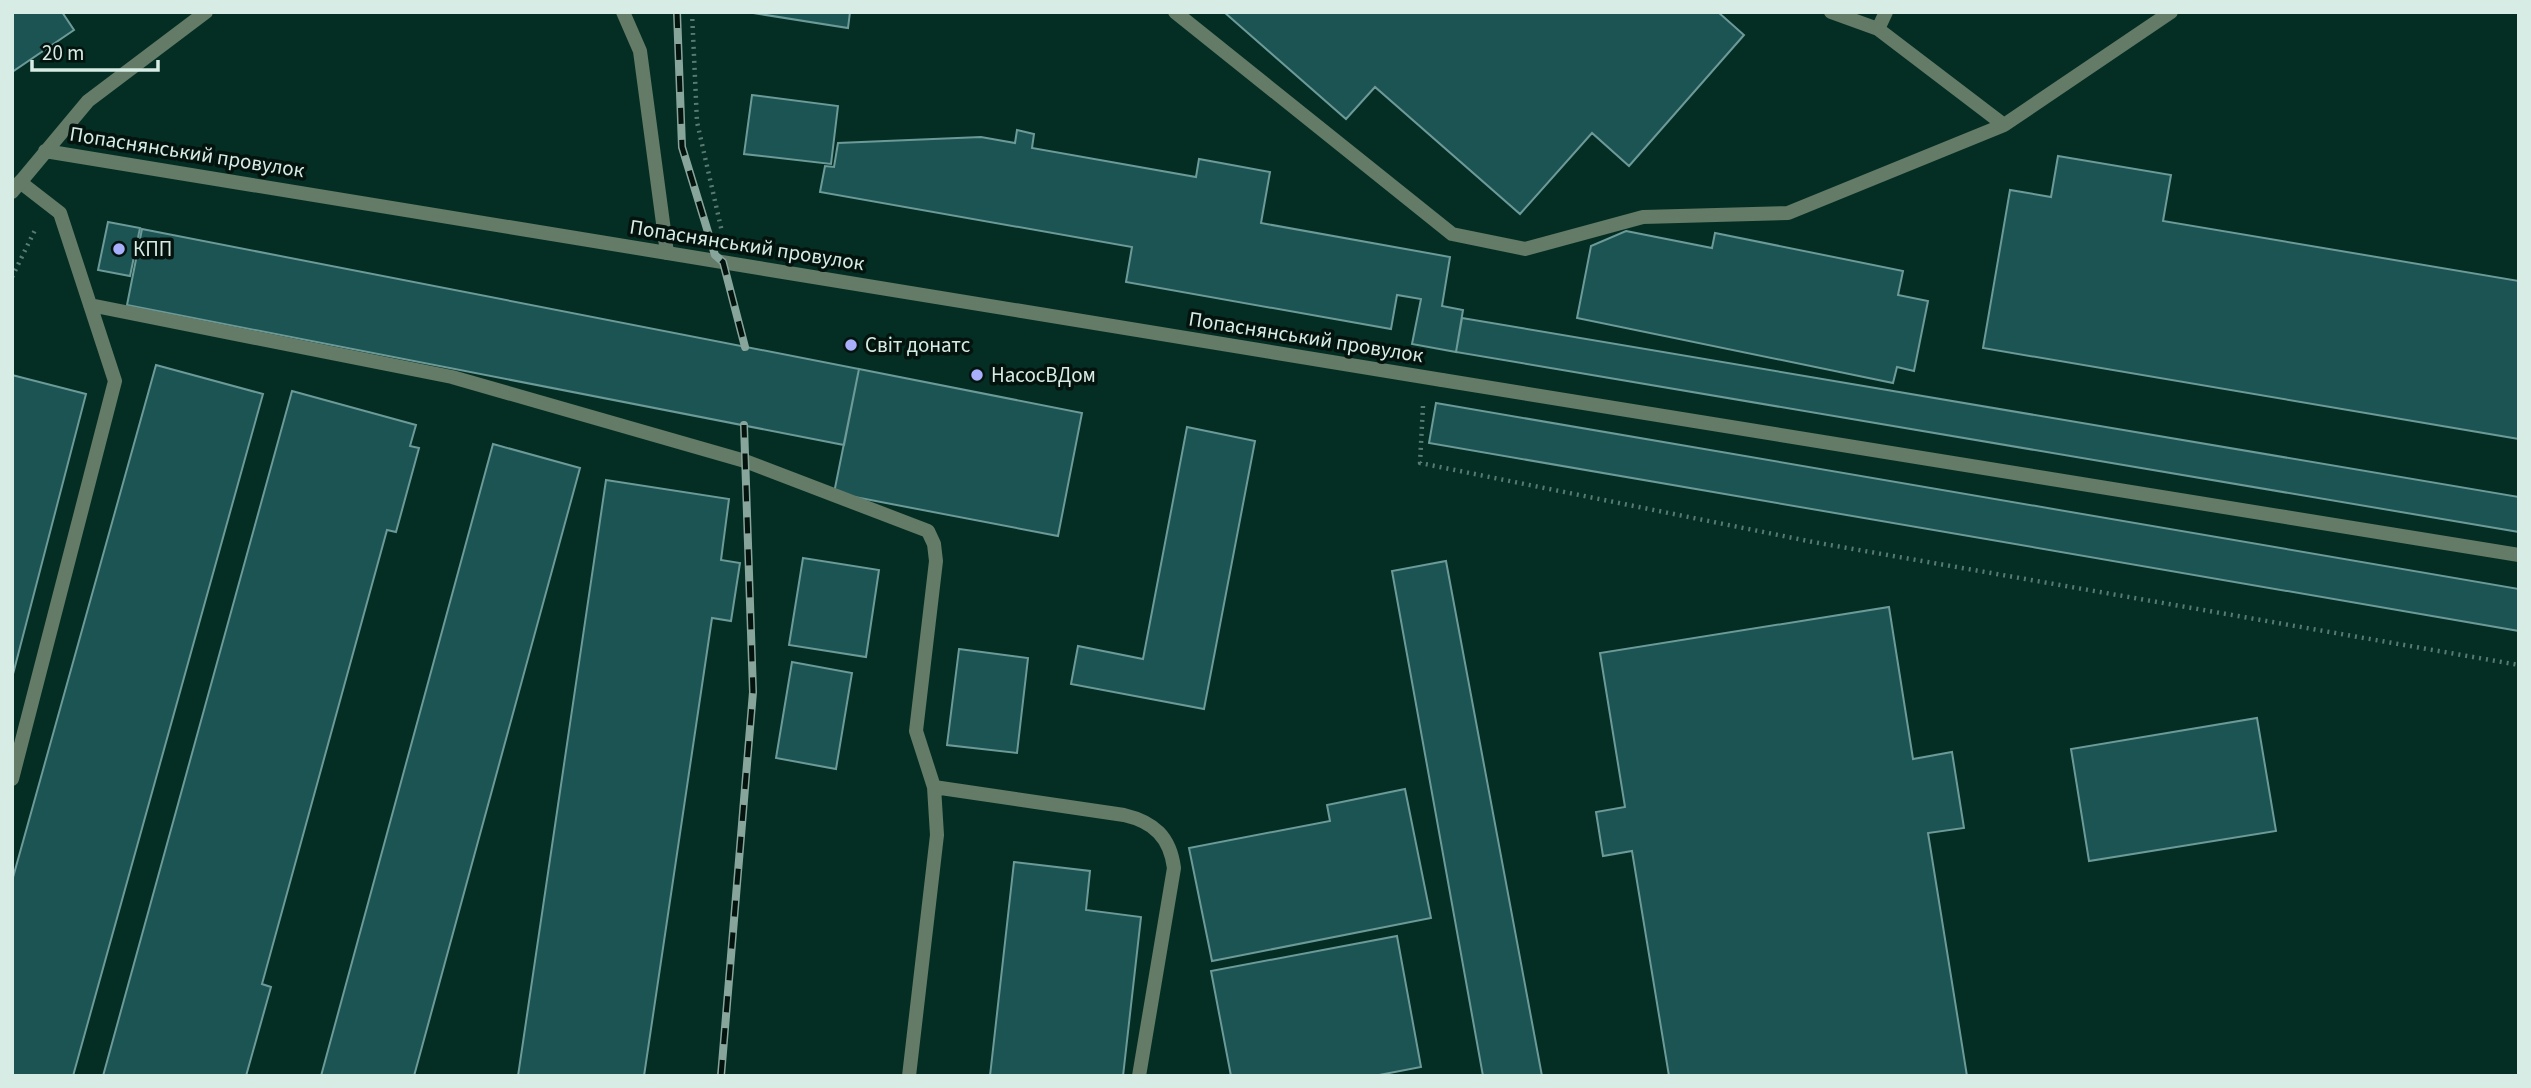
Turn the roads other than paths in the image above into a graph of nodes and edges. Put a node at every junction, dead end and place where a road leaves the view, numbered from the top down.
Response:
1 (206, 12) edge
2 (623, 12) edge
3 (1175, 12) edge
4 (1831, 12) edge
5 (1886, 12) edge
6 (2171, 12) edge
7 (1878, 29) junction
8 (2004, 125) junction
9 (45, 151) junction
10 (16, 187) edge
11 (667, 253) junction
12 (90, 305) junction
13 (2519, 555) edge
14 (12, 779) edge
15 (934, 787) junction
16 (909, 1076) edge
17 (1139, 1076) edge

1 - 9 street
2 - 11 street
3 - 8 street
4 - 7 street
5 - 7 street
6 - 8 street
7 - 8 street
9 - 10 street
9 - 11 street, Попаснянський провулок
10 - 12 street
11 - 13 street, Попаснянський провулок
12 - 14 street
12 - 15 street
15 - 16 street
15 - 17 street

